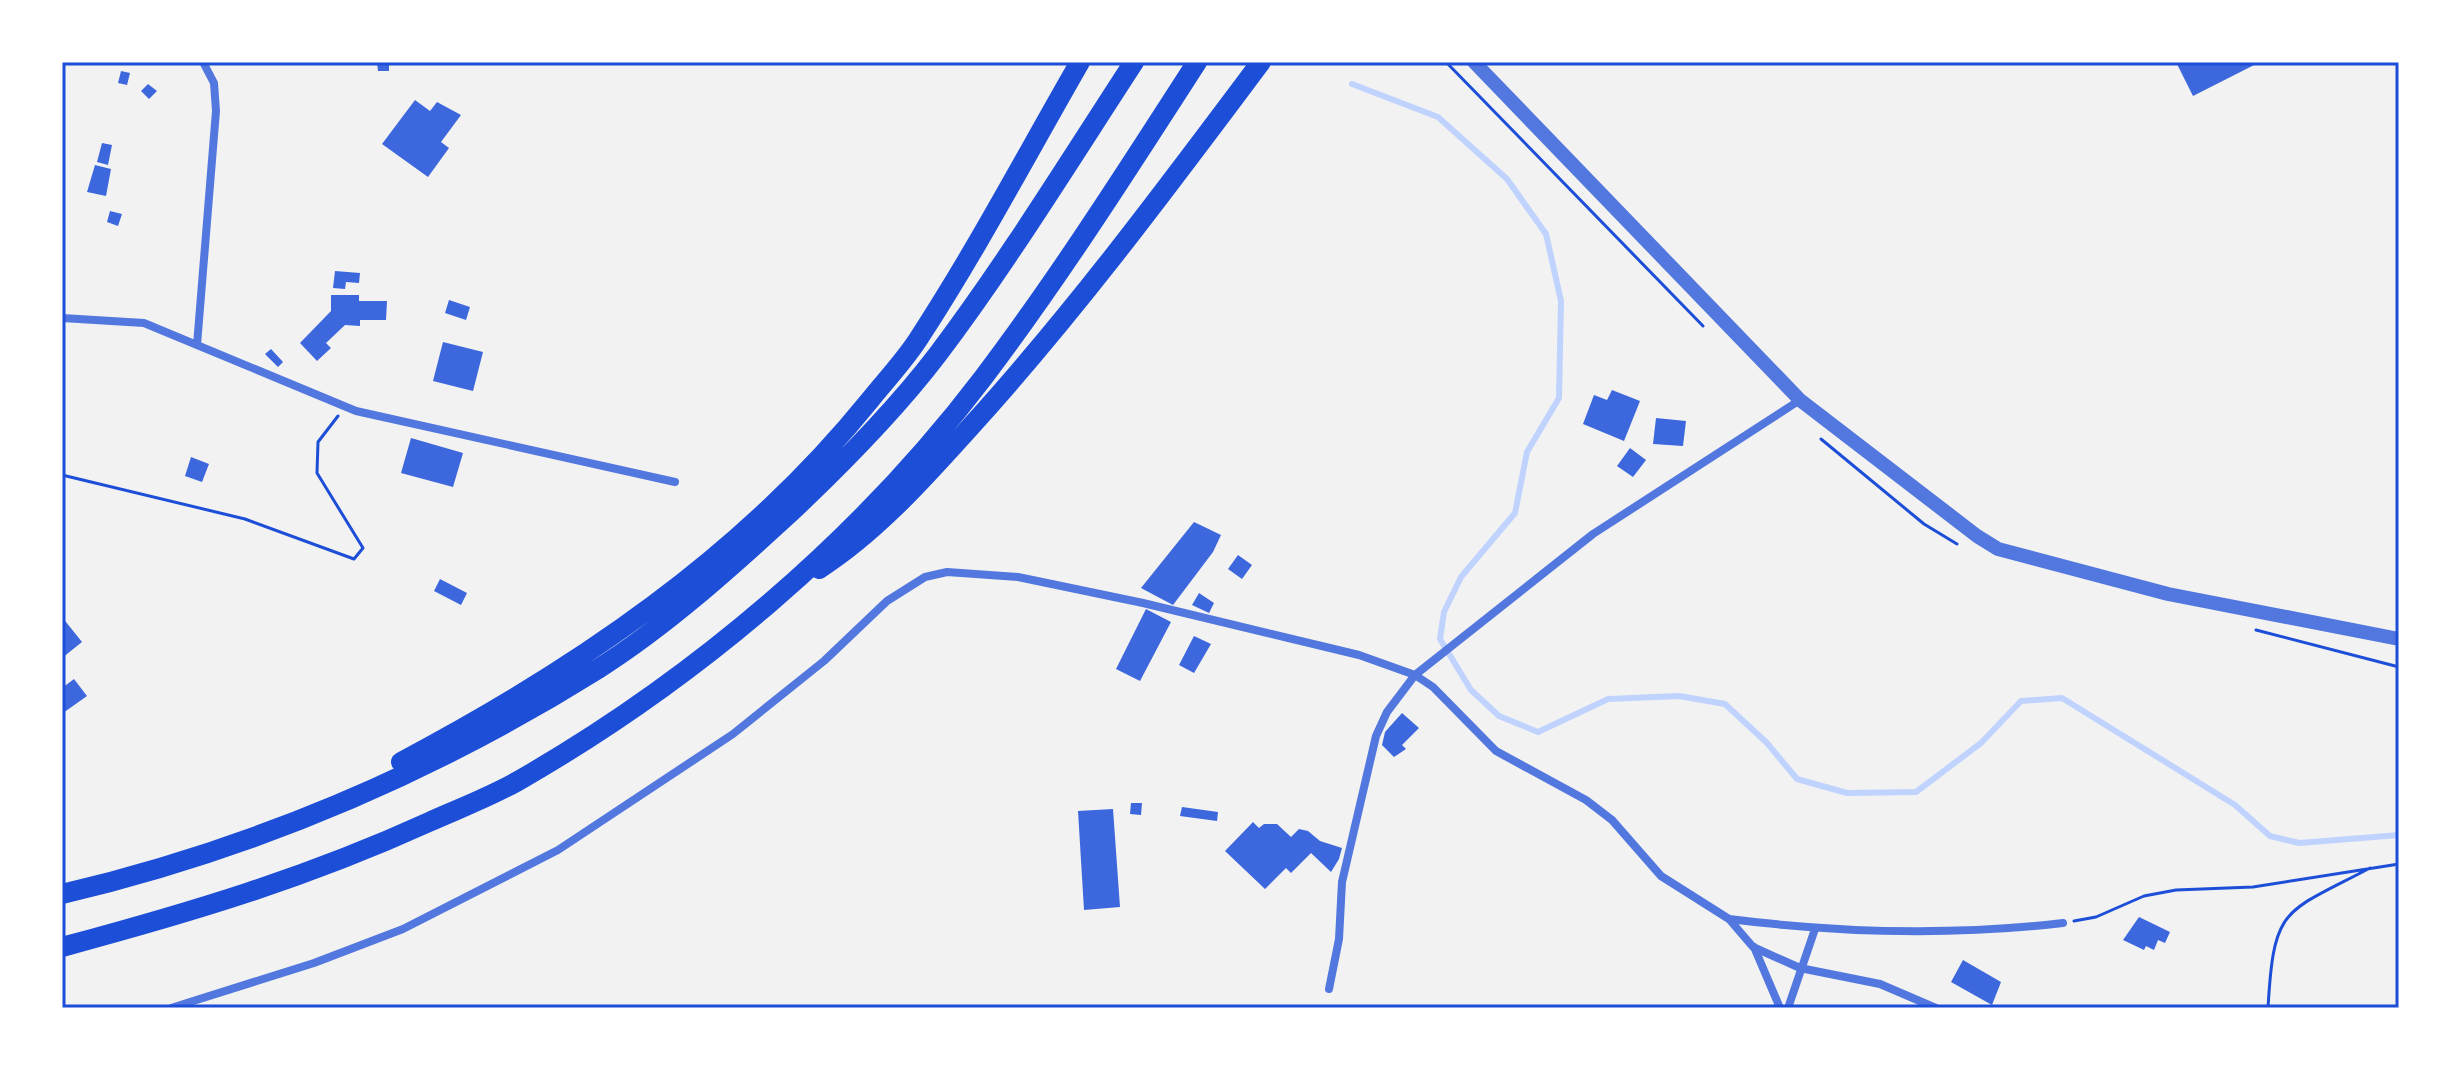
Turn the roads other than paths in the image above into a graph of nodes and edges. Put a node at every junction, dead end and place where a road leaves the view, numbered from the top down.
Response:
1 (203, 62) edge
2 (1080, 62) edge
3 (1134, 62) edge
4 (1197, 62) edge
5 (1261, 62) edge
6 (1474, 62) edge
7 (62, 318) edge
8 (197, 345) junction
9 (1800, 400) junction
10 (675, 482) dead end
11 (785, 591) junction
12 (2399, 639) edge
13 (1415, 675) junction
14 (131, 878) junction
15 (62, 894) edge
16 (1729, 919) junction
17 (2063, 923) road end
18 (1815, 929) junction
19 (62, 947) edge
20 (1753, 947) junction
21 (1800, 968) junction
22 (1329, 989) dead end
23 (171, 1008) edge
24 (1780, 1008) edge
25 (1788, 1008) edge
26 (1936, 1008) edge

1 - 8 street
2 - 14 highway
3 - 14 highway
4 - 11 highway
5 - 11 highway
6 - 9 street
7 - 8 street
8 - 10 street
9 - 12 street
9 - 13 street
11 - 19 highway
13 - 16 street
13 - 22 street
13 - 23 street
14 - 15 highway
16 - 18 street
16 - 20 street
17 - 18 street
18 - 21 street
20 - 21 street
20 - 24 street
21 - 25 street
21 - 26 street

